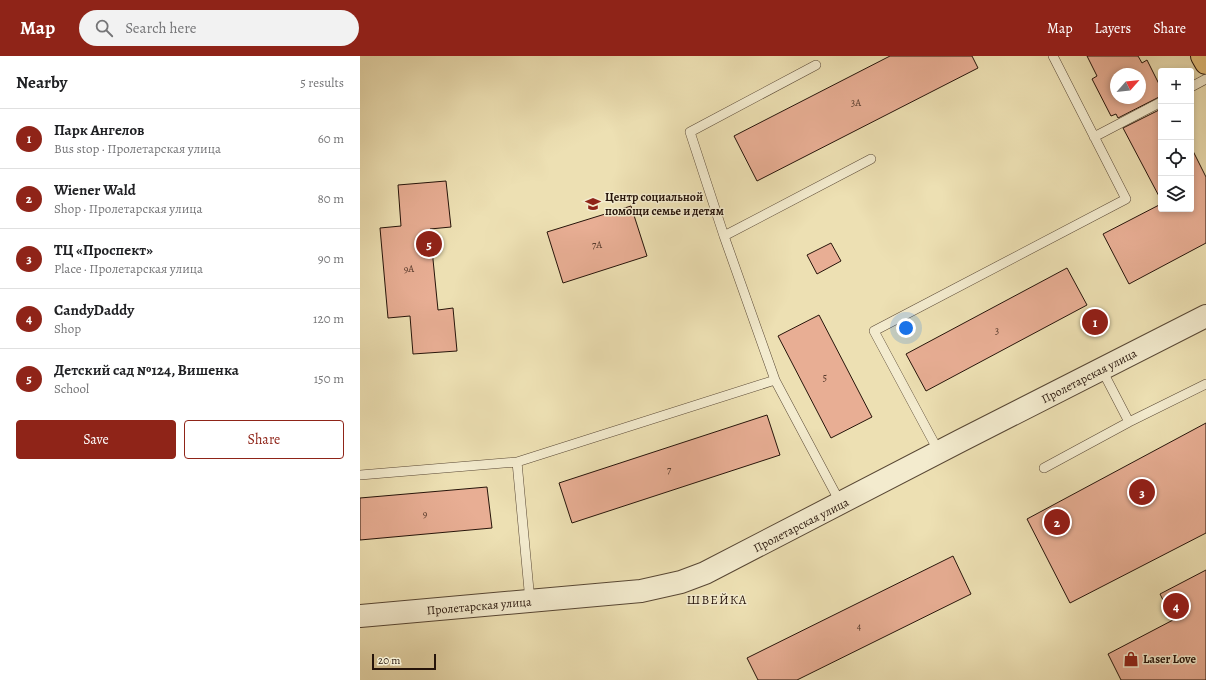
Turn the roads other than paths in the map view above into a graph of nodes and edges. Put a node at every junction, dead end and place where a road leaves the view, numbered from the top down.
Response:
1 (1054, 56) edge
2 (1202, 56) edge
3 (1206, 63) edge
4 (816, 65) dead end
5 (1206, 79) edge
6 (1194, 85) edge
7 (1158, 104) edge
8 (1094, 137) junction
9 (870, 159) dead end
10 (724, 236) junction
11 (1206, 316) edge
12 (1102, 370) junction
13 (775, 380) junction
14 (1206, 384) edge
15 (1129, 422) junction
16 (939, 452) junction
17 (517, 462) junction
18 (1044, 468) dead end
19 (360, 475) edge
20 (841, 504) junction
21 (530, 601) junction
22 (360, 616) edge

1 - 8 lane
2 - 3 main road
4 - 10 lane
5 - 6 lane
7 - 8 lane
8 - 16 lane
9 - 10 lane
10 - 13 lane
11 - 12 street, Пролетарская улица
12 - 15 lane
12 - 16 street, Пролетарская улица
13 - 17 lane
13 - 20 lane
14 - 15 lane
15 - 18 lane
16 - 20 street, Пролетарская улица
17 - 19 lane
17 - 21 lane
20 - 21 street, Пролетарская улица
21 - 22 street, Пролетарская улица

